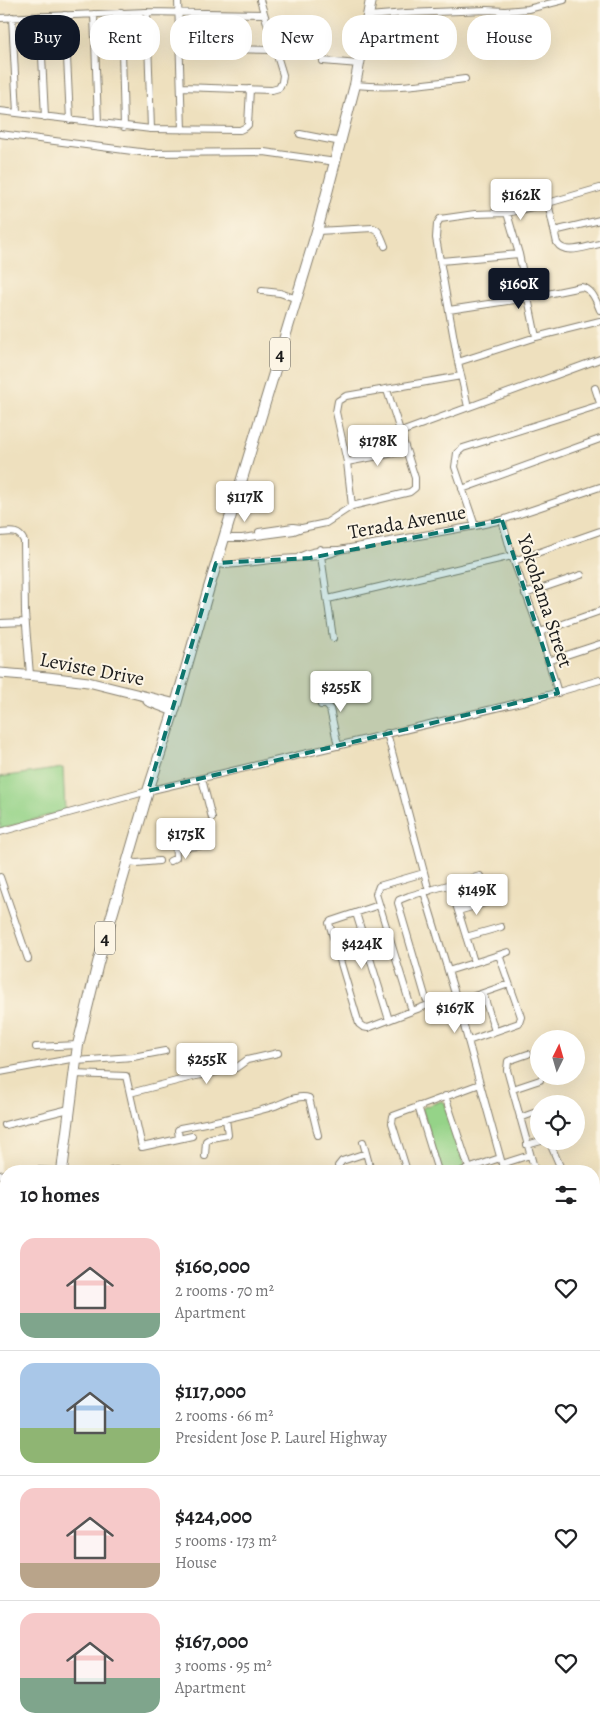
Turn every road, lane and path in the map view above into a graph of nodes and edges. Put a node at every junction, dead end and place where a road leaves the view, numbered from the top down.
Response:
1 (178, 0) edge
2 (260, 0) edge
3 (371, 0) edge
4 (564, 0) edge
5 (501, 11) junction
6 (121, 12) junction
7 (147, 12) junction
8 (178, 12) junction
9 (94, 14) junction
10 (264, 14) joint
11 (65, 15) edge
12 (178, 15) edge
13 (368, 15) edge
14 (380, 15) edge
15 (501, 15) edge
16 (12, 17) junction
17 (15, 17) edge
18 (0, 18) edge
19 (42, 60) edge
20 (67, 60) edge
21 (180, 60) edge
22 (278, 60) edge
23 (360, 60) edge
24 (323, 61) dead end
25 (359, 64) junction
26 (465, 80) dead end
27 (354, 85) junction
28 (180, 87) junction
29 (250, 89) junction
30 (0, 111) edge
31 (17, 113) junction
32 (45, 116) junction
33 (70, 120) junction
34 (98, 123) junction
35 (124, 127) junction
36 (151, 129) junction
37 (182, 130) junction
38 (0, 134) edge
39 (300, 134) dead end
40 (341, 142) junction
41 (336, 162) junction
42 (600, 188) edge
43 (548, 204) junction
44 (508, 213) junction
45 (600, 220) edge
46 (317, 231) junction
47 (554, 231) junction
48 (600, 244) edge
49 (385, 246) dead end
50 (519, 254) junction
51 (441, 261) junction
52 (262, 291) dead end
53 (528, 298) junction
54 (297, 299) junction
55 (449, 310) junction
56 (600, 310) edge
57 (600, 321) edge
58 (536, 337) junction
59 (600, 359) edge
60 (458, 362) junction
61 (461, 376) junction
62 (595, 388) dead end
63 (387, 390) junction
64 (600, 404) edge
65 (468, 407) junction
66 (401, 432) junction
67 (600, 439) edge
68 (405, 451) junction
69 (347, 462) junction
70 (600, 487) edge
71 (462, 488) junction
72 (352, 506) junction
73 (502, 520) junction
74 (475, 526) junction
75 (600, 531) edge
76 (0, 533) edge
77 (224, 536) junction
78 (321, 553) junction
79 (513, 558) junction
80 (216, 563) junction
81 (581, 575) dead end
82 (525, 594) junction
83 (328, 599) junction
84 (600, 610) edge
85 (25, 622) junction
86 (0, 623) edge
87 (540, 632) junction
88 (333, 638) dead end
89 (600, 644) edge
90 (548, 661) junction
91 (0, 674) edge
92 (30, 675) junction
93 (0, 677) edge
94 (600, 680) edge
95 (558, 692) junction
96 (321, 705) dead end
97 (175, 707) junction
98 (387, 733) junction
99 (338, 746) junction
100 (202, 779) junction
101 (148, 791) junction
102 (212, 818) dead end
103 (0, 832) edge
104 (175, 841) dead end
105 (198, 846) dead end
106 (176, 848) junction
107 (170, 861) dead end
108 (127, 862) junction
109 (159, 862) dead end
110 (424, 873) junction
111 (480, 876) dead end
112 (0, 877) edge
113 (450, 885) junction
114 (426, 892) junction
115 (489, 902) dead end
116 (379, 905) junction
117 (458, 911) junction
118 (356, 914) junction
119 (500, 927) dead end
120 (466, 937) junction
121 (508, 952) dead end
122 (499, 956) junction
123 (28, 959) dead end
124 (474, 962) junction
125 (448, 971) junction
126 (509, 984) junction
127 (483, 993) junction
128 (457, 999) junction
129 (431, 1004) junction
130 (412, 1011) junction
131 (389, 1020) junction
132 (495, 1032) junction
133 (468, 1041) junction
134 (78, 1045) junction
135 (36, 1046) dead end
136 (165, 1051) dead end
137 (278, 1053) dead end
138 (528, 1054) dead end
139 (76, 1060) junction
140 (0, 1072) edge
141 (74, 1074) junction
142 (530, 1083) edge
143 (480, 1084) junction
144 (513, 1089) junction
145 (130, 1093) junction
146 (445, 1096) junction
147 (418, 1106) junction
148 (69, 1109) junction
149 (530, 1114) edge
150 (520, 1118) junction
151 (226, 1119) junction
152 (5, 1124) dead end
153 (318, 1135) dead end
154 (192, 1136) dead end
155 (179, 1139) junction
156 (363, 1142) dead end
157 (530, 1144) edge
158 (527, 1145) junction
159 (554, 1150) edge
160 (366, 1153) junction
161 (530, 1155) junction
162 (205, 1156) dead end
163 (502, 1164) edge
164 (63, 1165) edge
165 (339, 1165) edge
166 (370, 1165) edge
167 (405, 1165) edge
168 (436, 1165) edge
169 (468, 1165) edge
170 (533, 1165) edge
171 (560, 1165) edge

1 - 8 street
2 - 10 street
3 - 13 main road, 4
4 - 5 street
5 - 14 street
5 - 15 street
6 - 7 street
6 - 9 street
6 - 35 street
7 - 8 street
7 - 36 street
8 - 10 street
8 - 12 street
9 - 11 street
9 - 34 street
16 - 17 street
16 - 18 street
16 - 31 street
19 - 32 street
20 - 33 street
21 - 28 street
22 - 29 street
23 - 25 main road, 4
24 - 25 street
25 - 27 main road, 4
26 - 27 street
27 - 40 main road, 4
28 - 29 street
28 - 37 street
29 - 37 street
30 - 31 street
31 - 32 street
32 - 33 street
33 - 34 street
34 - 35 street
35 - 36 street
36 - 37 street
38 - 41 street
39 - 40 street
40 - 41 main road, 4
41 - 46 main road, 4
42 - 43 street
43 - 44 street
43 - 47 street
44 - 50 street
44 - 51 street
45 - 47 street
46 - 49 street
46 - 54 main road, 4
47 - 48 street
50 - 51 street
50 - 53 street
51 - 55 street
52 - 54 street
53 - 55 street
53 - 56 street
53 - 58 street
54 - 77 main road, 4
55 - 60 street
57 - 58 street
58 - 60 street
59 - 65 street
60 - 61 street
61 - 63 street
61 - 65 street
62 - 64 street
63 - 66 street
63 - 69 street
64 - 71 street
65 - 66 street
66 - 68 street
67 - 71 street
68 - 69 street
68 - 72 street
69 - 72 street
70 - 73 street, Terada Avenue
71 - 74 street
72 - 77 street
73 - 74 street, Terada Avenue
73 - 79 street, Yokohama Street
74 - 78 street, Terada Avenue
75 - 79 street
76 - 85 street
77 - 80 main road, 4
78 - 80 street, Terada Avenue
78 - 83 street
79 - 82 street, Yokohama Street
79 - 83 street
80 - 97 main road, 4
81 - 82 street
82 - 87 street, Yokohama Street
83 - 88 street
84 - 87 street
85 - 86 street
85 - 92 street
87 - 90 street, Yokohama Street
89 - 90 street
90 - 95 street, Yokohama Street
91 - 92 main road, Leviste Drive
92 - 97 main road, Leviste Drive
93 - 97 main road, Leviste Drive
94 - 95 street
95 - 98 street
96 - 99 street
97 - 101 main road, 4
98 - 99 street
98 - 110 street
99 - 100 street
100 - 101 street
100 - 102 street
101 - 103 street
101 - 108 main road, 4
104 - 106 street
105 - 106 street
106 - 107 street
108 - 109 street
108 - 134 main road, 4
110 - 114 street
110 - 116 street
111 - 113 street
112 - 123 street
113 - 114 street
113 - 117 street
114 - 125 street
114 - 129 street
115 - 117 street
116 - 118 street
116 - 130 street
117 - 120 street
118 - 131 street
118 - 131 street
119 - 120 street
120 - 124 street
121 - 122 street
122 - 124 street
122 - 126 street
124 - 125 street
125 - 128 street
126 - 127 street
126 - 132 street
127 - 128 street
127 - 132 street
128 - 129 street
128 - 133 street
129 - 130 street
130 - 131 street
132 - 133 street
133 - 143 street
134 - 135 street
134 - 139 main road, 4
136 - 139 street
137 - 145 street
138 - 144 street
139 - 140 street
139 - 141 main road, 4
141 - 145 street
141 - 148 main road, 4
142 - 144 street
143 - 146 street
143 - 163 street
144 - 150 street
145 - 155 street
146 - 147 street
146 - 169 street
147 - 167 street
147 - 168 street
148 - 152 street
148 - 164 main road, 4
149 - 150 street
150 - 158 street
151 - 153 street
151 - 155 street
151 - 162 street
154 - 155 street
156 - 160 street
157 - 158 street
158 - 161 street
159 - 171 street
160 - 165 street
160 - 166 street
161 - 163 street
161 - 170 street

